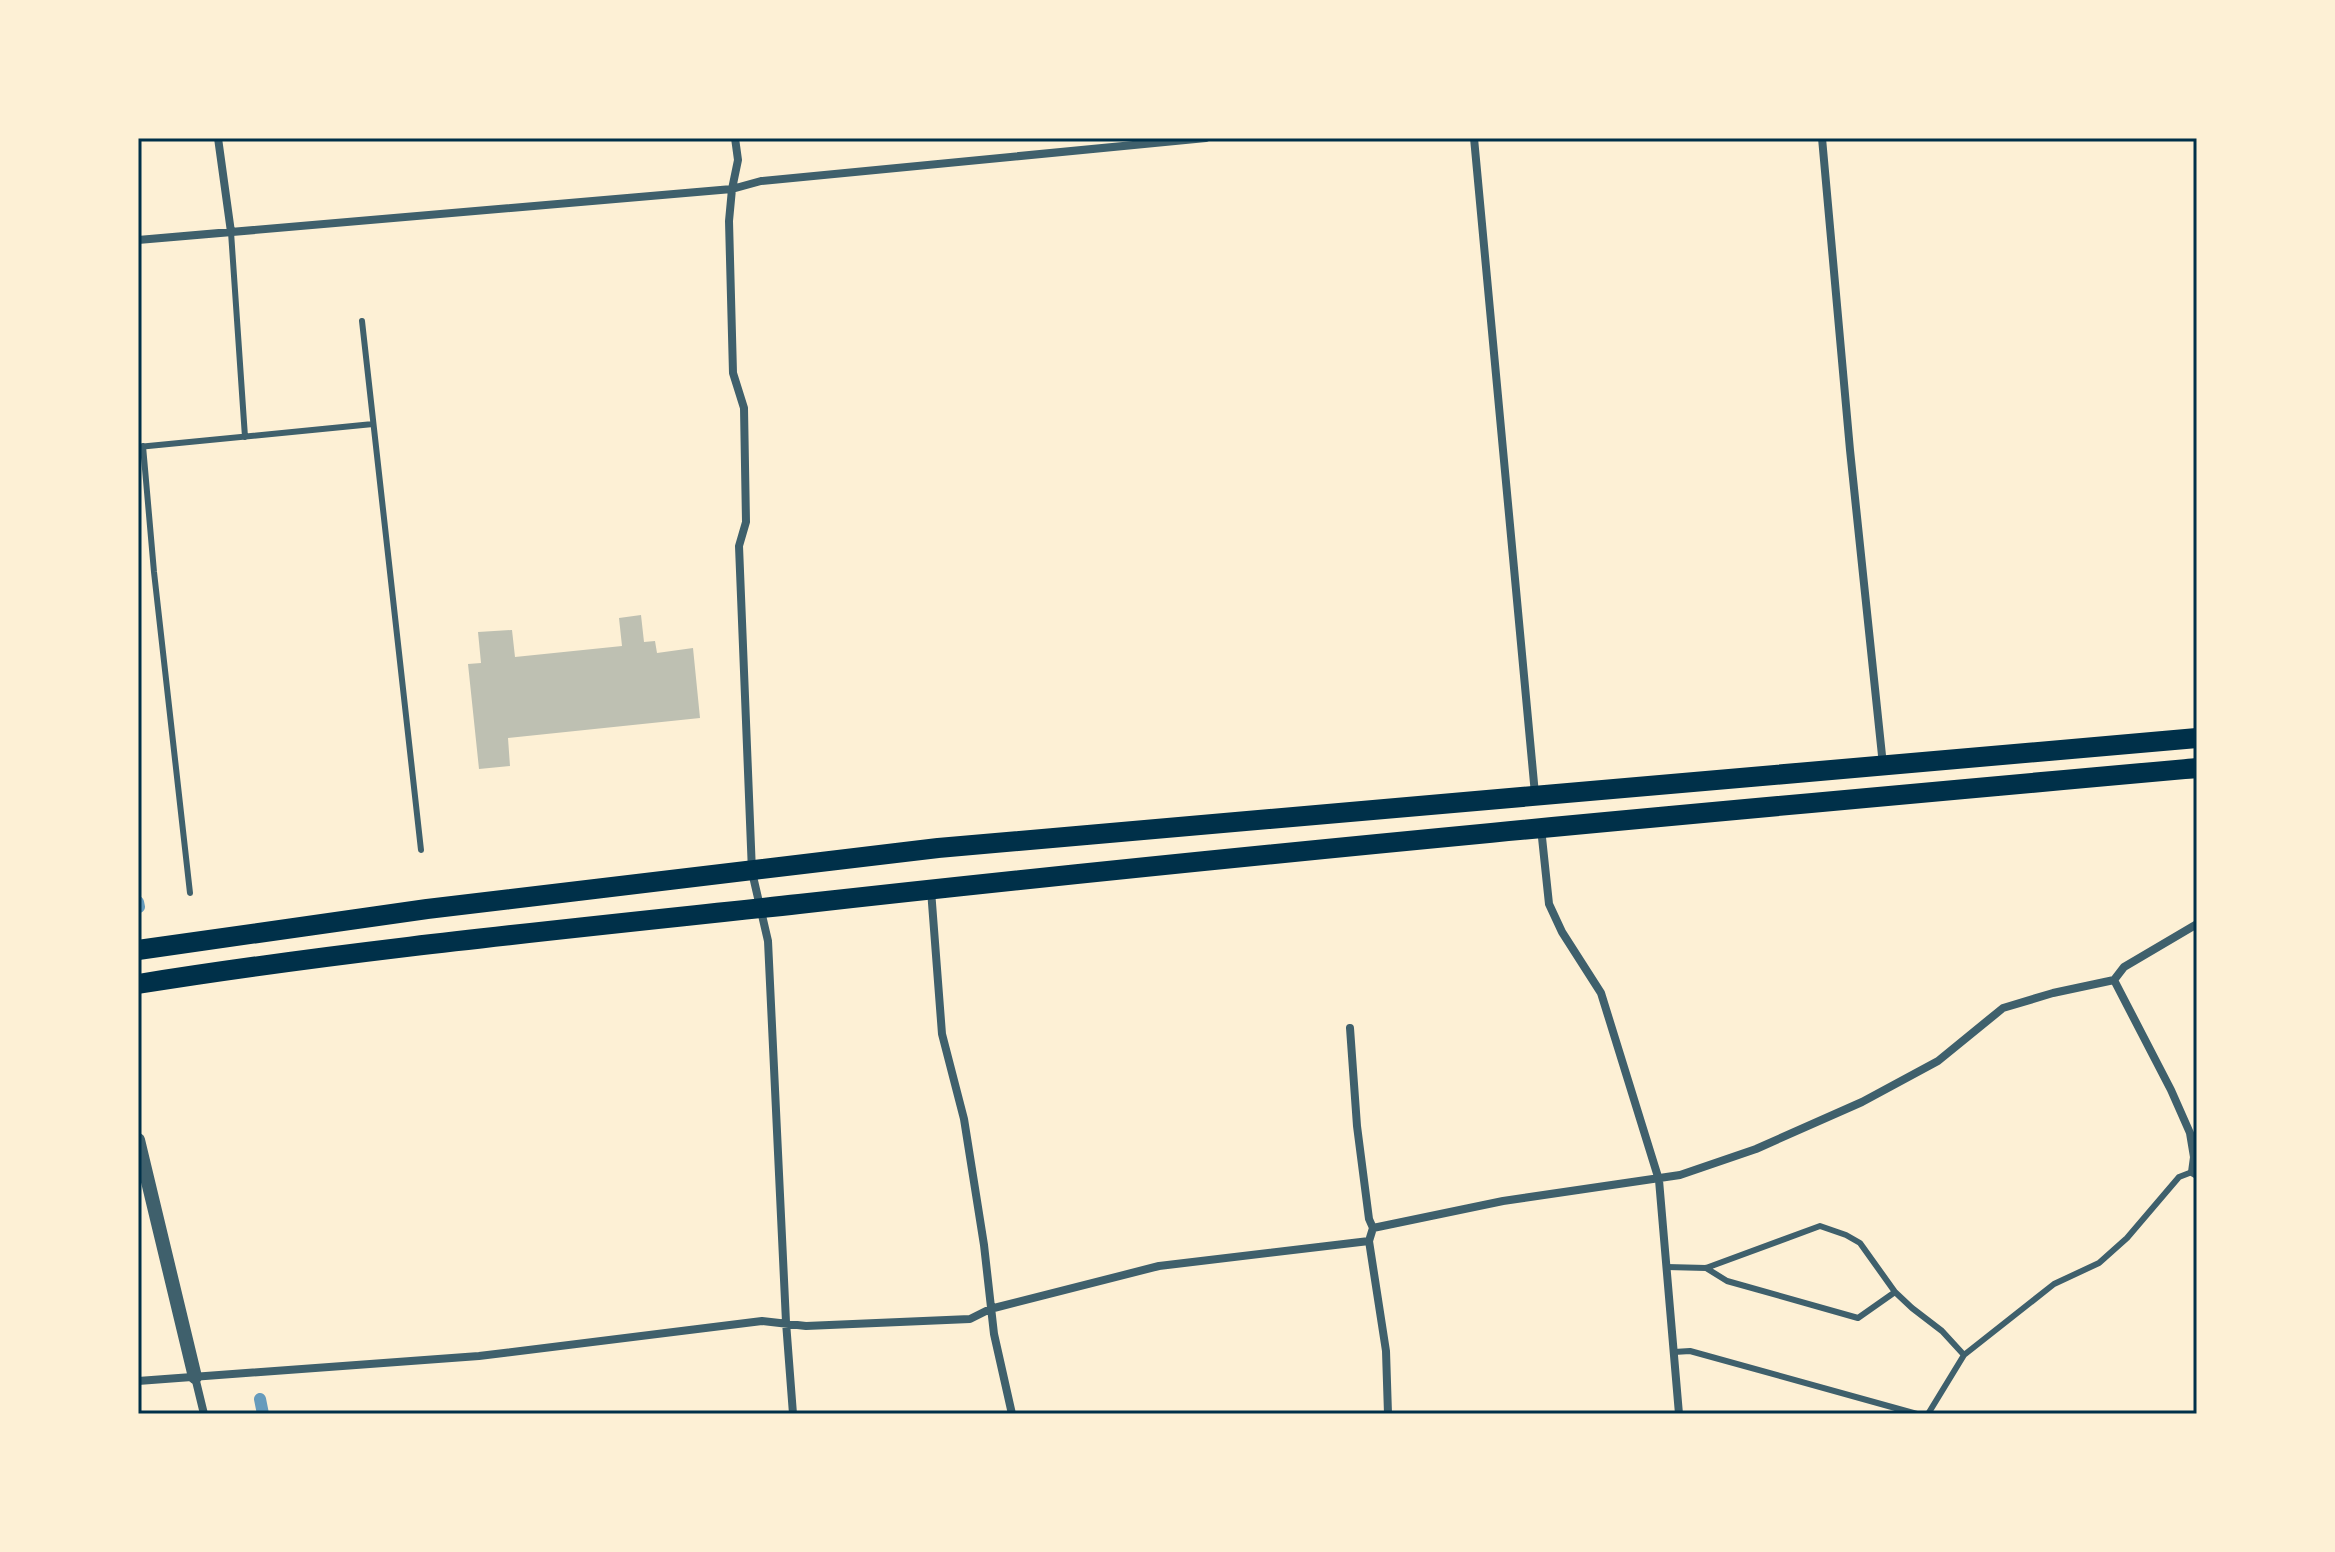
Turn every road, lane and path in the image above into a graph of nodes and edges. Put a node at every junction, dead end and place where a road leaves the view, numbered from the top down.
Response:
1 (218, 138) edge
2 (735, 138) edge
3 (1206, 138) edge
4 (1474, 138) edge
5 (1822, 138) edge
6 (732, 189) junction
7 (231, 232) junction
8 (138, 240) edge
9 (362, 321) dead end
10 (373, 424) junction
11 (245, 437) junction
12 (140, 447) edge
13 (2197, 738) edge
14 (1883, 765) junction
15 (2197, 768) edge
16 (1535, 796) junction
17 (1541, 828) junction
18 (421, 850) dead end
19 (752, 872) junction
20 (931, 889) junction
21 (190, 893) dead end
22 (761, 908) junction
23 (2197, 924) edge
24 (138, 950) edge
25 (2114, 980) junction
26 (138, 984) edge
27 (1350, 1028) dead end
28 (138, 1140) edge
29 (2195, 1173) edge
30 (1659, 1180) junction
31 (1373, 1228) junction
32 (1369, 1241) junction
33 (1667, 1267) junction
34 (1706, 1268) junction
35 (1895, 1292) junction
36 (990, 1309) junction
37 (786, 1322) junction
38 (1674, 1352) junction
39 (1964, 1355) junction
40 (195, 1377) junction
41 (138, 1381) edge
42 (204, 1414) edge
43 (793, 1414) edge
44 (1012, 1414) edge
45 (1388, 1414) edge
46 (1679, 1414) edge
47 (1917, 1414) edge
48 (1928, 1414) edge

1 - 7 street
2 - 6 street
3 - 6 street
4 - 16 street
5 - 14 street
6 - 7 street
6 - 19 street
7 - 8 street
7 - 11 lane
9 - 10 lane
10 - 11 lane
10 - 18 lane
11 - 12 lane
12 - 21 lane
13 - 14 main road
14 - 16 main road
15 - 17 main road
16 - 19 main road
17 - 20 main road
17 - 30 street
19 - 22 street
19 - 24 main road
20 - 22 main road
20 - 36 street
22 - 26 main road
22 - 37 street
23 - 25 street
25 - 29 street
25 - 30 street
27 - 31 street
28 - 40 street
29 - 39 lane
30 - 31 street
30 - 33 street
31 - 32 street
32 - 36 street
32 - 45 street
33 - 34 lane
33 - 38 street
34 - 35 lane
34 - 35 lane
35 - 39 lane
36 - 37 street
36 - 44 street
37 - 40 street
37 - 43 street
38 - 46 street
38 - 47 lane
39 - 48 lane
40 - 41 street
40 - 42 street

